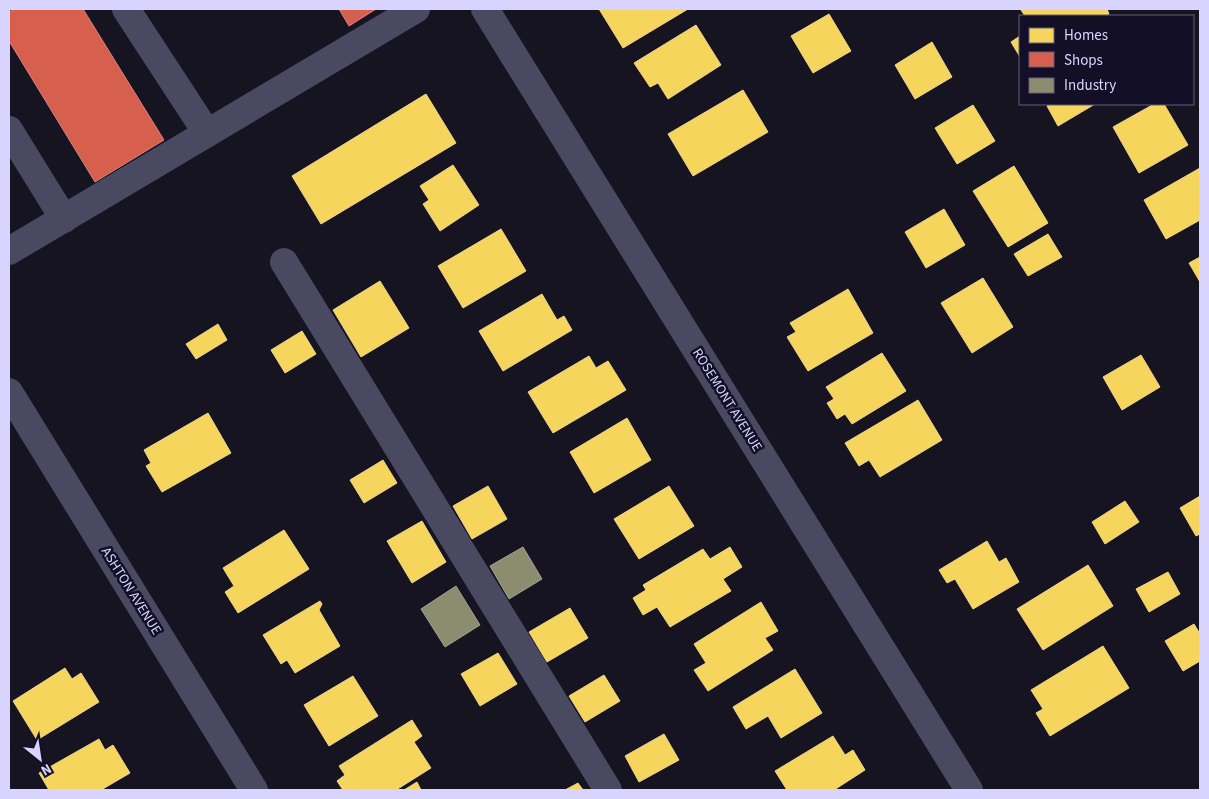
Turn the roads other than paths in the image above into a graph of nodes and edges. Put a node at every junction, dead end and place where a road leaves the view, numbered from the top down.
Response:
1 (126, 9) edge
2 (416, 9) edge
3 (485, 9) edge
4 (9, 130) edge
5 (207, 133) junction
6 (64, 219) junction
7 (9, 251) edge
8 (284, 262) dead end
9 (9, 392) edge
10 (254, 790) edge
11 (608, 790) edge
12 (969, 790) edge

1 - 5 street
2 - 5 street
3 - 12 street, ROSEMONT AVENUE
4 - 6 street
5 - 6 street
6 - 7 street
8 - 11 street
9 - 10 street, ASHTON AVENUE

